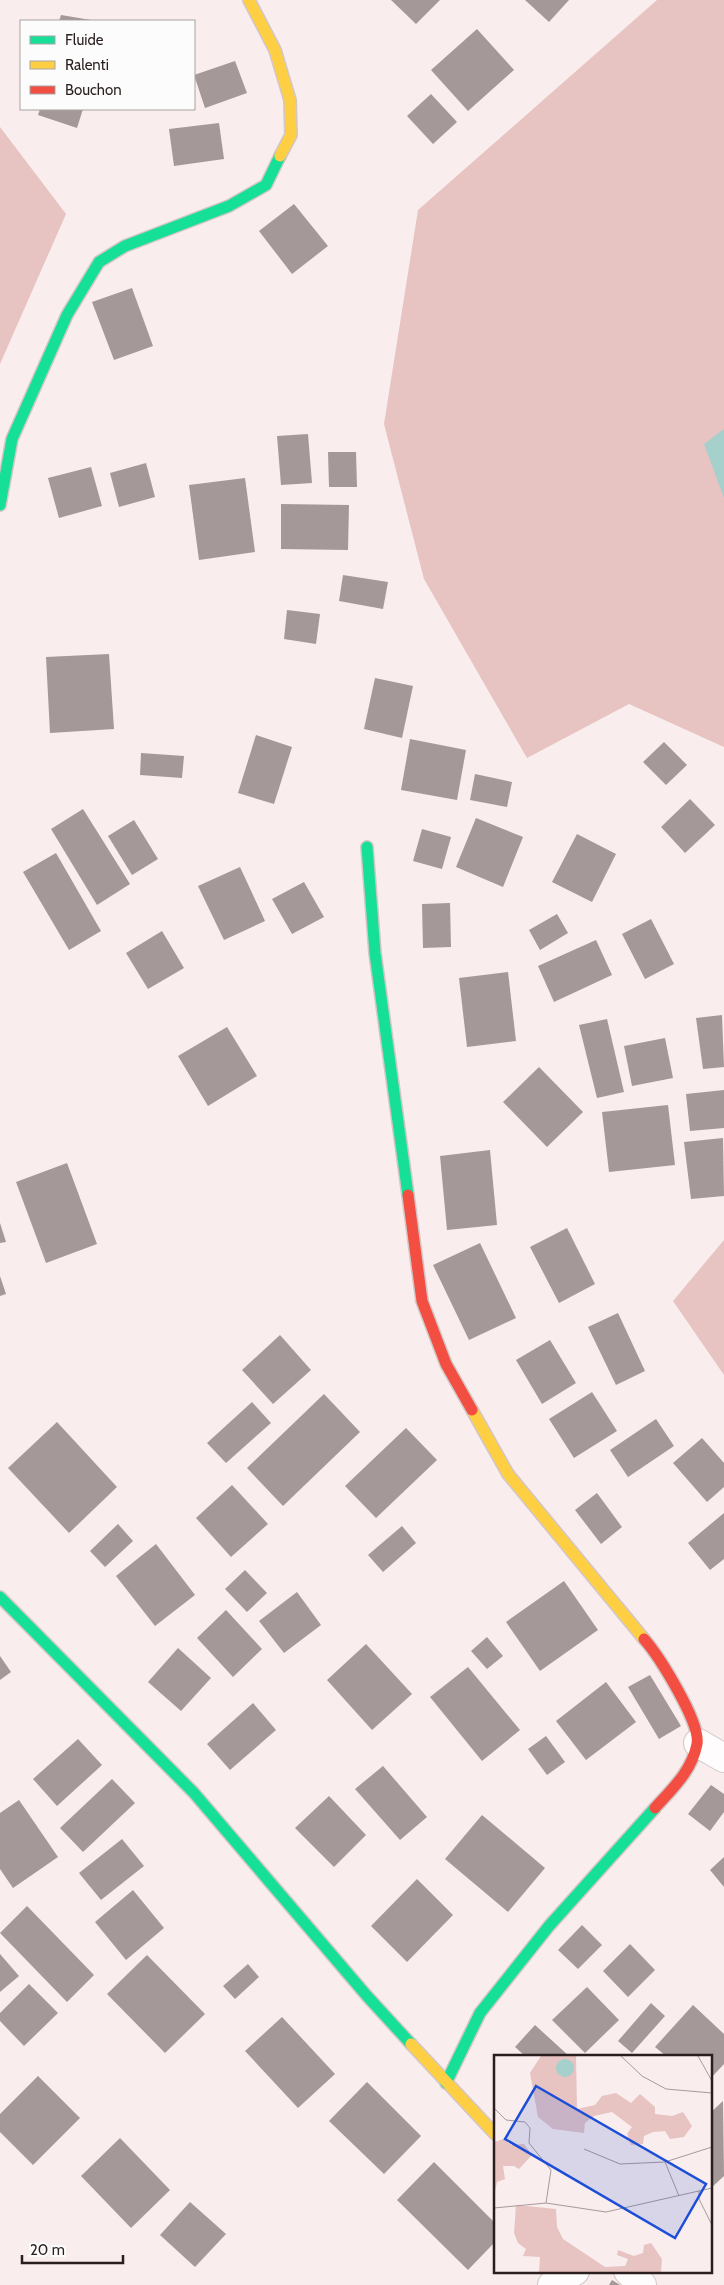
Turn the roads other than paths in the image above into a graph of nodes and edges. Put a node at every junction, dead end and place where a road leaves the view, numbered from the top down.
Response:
1 (249, 0) edge
2 (0, 505) edge
3 (367, 846) dead end
4 (0, 1597) edge
5 (698, 1743) junction
6 (724, 1758) edge
7 (446, 2083) junction
8 (494, 2133) edge
9 (573, 2272) edge
10 (629, 2272) edge
11 (552, 2285) edge
12 (642, 2285) edge

1 - 2 street
3 - 5 street
4 - 7 street
5 - 6 street
5 - 7 street
7 - 8 street
9 - 11 street
10 - 12 street

